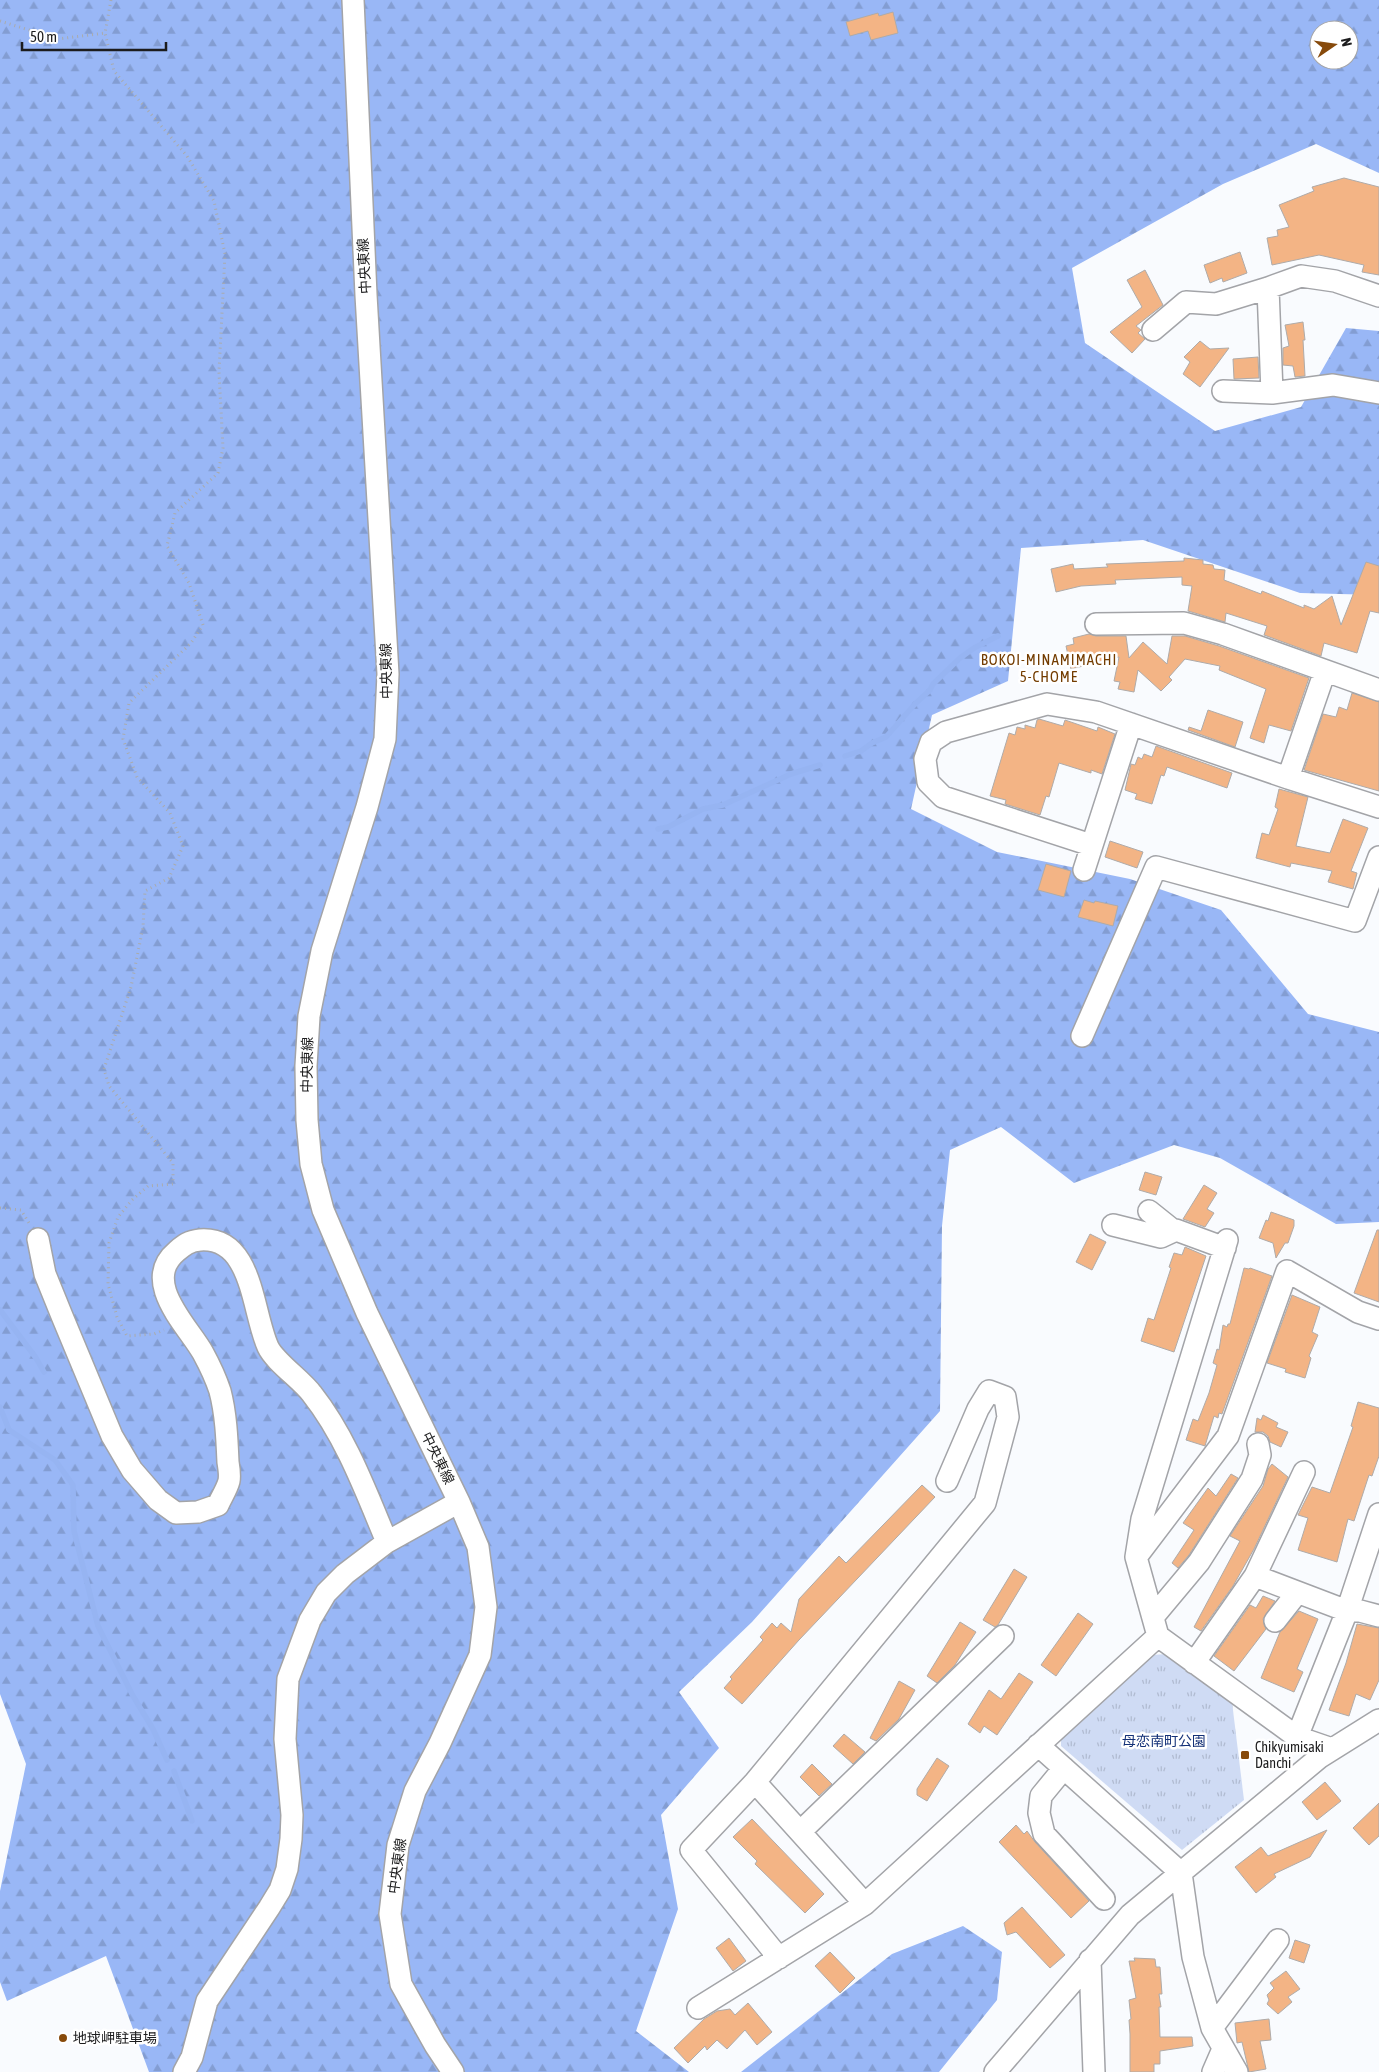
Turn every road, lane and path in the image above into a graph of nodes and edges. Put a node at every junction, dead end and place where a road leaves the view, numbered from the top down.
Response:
1 (111, 0) edge
2 (353, 0) edge
3 (0, 21) edge
4 (105, 33) junction
5 (1268, 288) junction
6 (1379, 296) edge
7 (1153, 330) dead end
8 (1222, 391) dead end
9 (1272, 393) junction
10 (1379, 394) edge
11 (1096, 624) dead end
12 (1325, 671) junction
13 (1378, 684) edge
14 (1131, 724) junction
15 (1288, 778) junction
16 (1379, 807) edge
17 (1091, 846) junction
18 (1379, 857) edge
19 (1084, 870) dead end
20 (1082, 1036) dead end
21 (0, 1208) edge
22 (1148, 1211) dead end
23 (1112, 1225) dead end
24 (1174, 1231) junction
25 (38, 1239) joint
26 (1379, 1319) edge
27 (180, 1322) junction
28 (1258, 1444) dead end
29 (1304, 1472) dead end
30 (947, 1481) dead end
31 (459, 1502) junction
32 (1379, 1514) edge
33 (387, 1542) junction
34 (1136, 1557) junction
35 (1254, 1576) junction
36 (1297, 1593) junction
37 (1347, 1611) junction
38 (1379, 1616) edge
39 (1275, 1621) dead end
40 (1155, 1627) junction
41 (1003, 1636) dead end
42 (1194, 1663) junction
43 (1379, 1720) edge
44 (1297, 1738) junction
45 (1038, 1746) junction
46 (1332, 1749) junction
47 (1064, 1768) junction
48 (755, 1782) junction
49 (800, 1832) junction
50 (1181, 1873) junction
51 (1104, 1899) dead end
52 (865, 1904) junction
53 (1278, 1940) dead end
54 (779, 1958) junction
55 (1090, 1960) junction
56 (698, 2008) dead end
57 (1212, 2028) junction
58 (1223, 2049) junction
59 (1010, 2063) edge
60 (184, 2072) edge
61 (453, 2072) edge
62 (995, 2072) edge
63 (1094, 2072) edge
64 (1213, 2072) edge
65 (1236, 2072) edge

1 - 4 path
2 - 31 street, 中央東線
3 - 4 path
4 - 27 path
5 - 6 street
5 - 7 street
5 - 9 street
8 - 9 street
9 - 10 street
11 - 12 street
12 - 13 street
12 - 15 street
14 - 15 street
14 - 17 street
14 - 17 street
15 - 16 street
17 - 19 street
18 - 20 street
21 - 25 path
22 - 24 street
23 - 24 street
24 - 34 street
25 - 27 street
26 - 34 street
27 - 33 street
28 - 40 street
29 - 35 street
30 - 48 street
31 - 33 street
31 - 61 street, 中央東線
32 - 37 street
33 - 60 street
34 - 40 street
35 - 36 street
35 - 42 street
36 - 37 street
36 - 39 street
37 - 38 street
37 - 44 street
40 - 42 street
40 - 45 street
41 - 49 street
42 - 44 street
43 - 46 street
44 - 46 street
45 - 47 street
45 - 52 street
46 - 50 street
47 - 50 street
47 - 51 street
48 - 49 street
48 - 54 street
49 - 52 street
50 - 55 street
50 - 57 street
52 - 54 street
53 - 57 street
54 - 56 street
55 - 59 street
55 - 63 street
57 - 58 street
58 - 64 street
58 - 65 street
59 - 62 street

